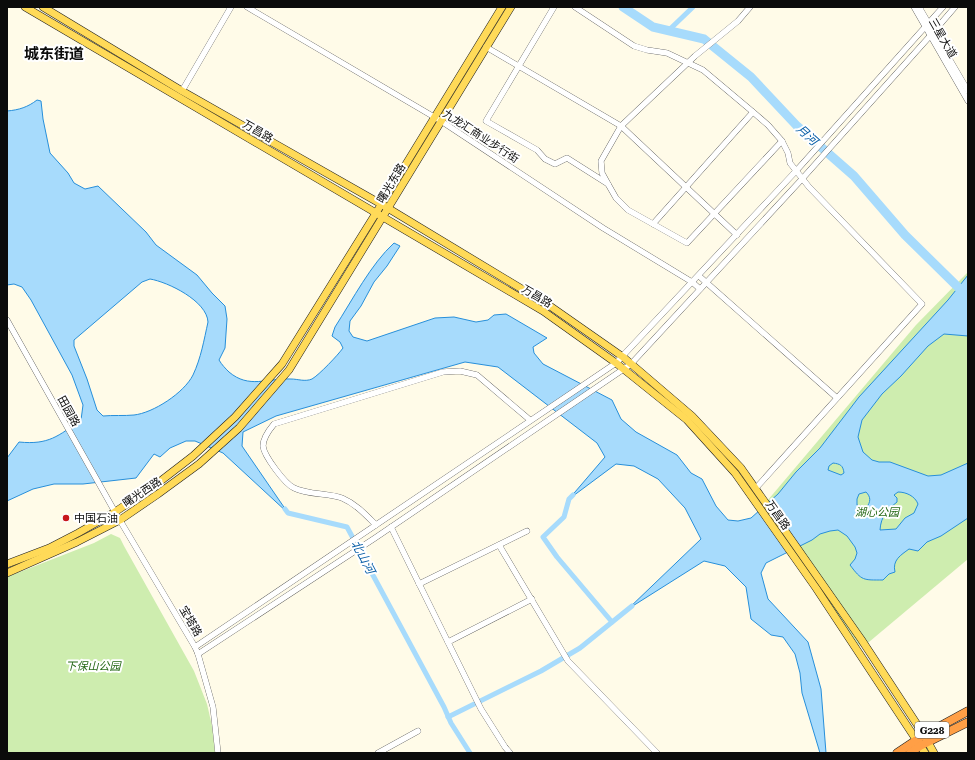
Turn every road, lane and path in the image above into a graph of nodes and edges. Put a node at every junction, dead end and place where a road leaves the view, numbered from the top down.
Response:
1 (25, 7) edge
2 (43, 7) edge
3 (231, 7) edge
4 (247, 7) edge
5 (502, 7) edge
6 (511, 7) edge
7 (554, 7) edge
8 (575, 7) edge
9 (750, 7) edge
10 (914, 7) edge
11 (919, 7) edge
12 (942, 7) edge
13 (955, 7) edge
14 (927, 25) junction
15 (932, 34) junction
16 (486, 47) junction
17 (688, 62) junction
18 (519, 66) junction
19 (182, 91) junction
20 (968, 91) edge
21 (968, 101) edge
22 (753, 112) junction
23 (434, 117) junction
24 (441, 121) junction
25 (621, 126) junction
26 (782, 141) junction
27 (796, 171) junction
28 (802, 179) junction
29 (608, 184) junction
30 (686, 188) junction
31 (381, 204) junction
32 (389, 208) junction
33 (376, 213) junction
34 (714, 214) junction
35 (383, 218) junction
36 (653, 224) junction
37 (737, 235) junction
38 (699, 276) junction
39 (692, 282) junction
40 (706, 282) junction
41 (700, 289) junction
42 (7, 320) edge
43 (623, 357) junction
44 (616, 363) junction
45 (631, 364) junction
46 (624, 370) junction
47 (837, 398) junction
48 (530, 420) junction
49 (193, 456) joint
50 (199, 464) joint
51 (756, 488) junction
52 (758, 497) junction
53 (115, 512) junction
54 (120, 520) junction
55 (376, 525) junction
56 (391, 527) junction
57 (527, 531) dead end
58 (499, 545) junction
59 (7, 564) edge
60 (7, 573) edge
61 (419, 584) junction
62 (532, 599) junction
63 (448, 642) junction
64 (195, 647) junction
65 (198, 654) junction
66 (968, 711) edge
67 (968, 722) edge
68 (418, 731) dead end
69 (923, 743) edge
70 (218, 753) edge
71 (378, 753) edge
72 (510, 753) edge
73 (657, 753) edge
74 (897, 753) edge
75 (910, 753) edge
76 (934, 753) edge

1 - 33 main road, 万昌路
2 - 19 main road, 万昌路
3 - 19 street
4 - 23 street, 九龙汇商业步行街
5 - 23 main road, 曙光东路
6 - 16 main road, 曙光东路
7 - 18 street
8 - 17 street
9 - 17 street
10 - 14 street, 三星大道
11 - 14 street, 三星大道
12 - 14 street
13 - 15 street
14 - 15 street, 三星大道
14 - 27 street
15 - 20 street, 三星大道
15 - 21 street, 三星大道
15 - 28 street
16 - 18 street
16 - 24 main road, 曙光东路
17 - 22 street
17 - 25 street
18 - 25 street
18 - 29 street
19 - 31 main road, 万昌路
22 - 26 street
22 - 30 street
23 - 24 street, 九龙汇商业步行街
23 - 31 main road, 曙光东路
24 - 32 main road, 曙光东路
24 - 39 street, 九龙汇商业步行街
25 - 29 street
25 - 30 street
26 - 27 street
26 - 34 street
27 - 28 street
27 - 37 street
28 - 40 street
28 - 47 street
29 - 36 street
30 - 34 street
30 - 36 street
31 - 32 main road, 万昌路
31 - 33 main road, 曙光东路
32 - 35 main road, 曙光东路
32 - 43 main road, 万昌路
33 - 35 main road, 万昌路
33 - 49 main road, 曙光东路
34 - 36 street
34 - 37 street
35 - 44 main road, 万昌路
35 - 50 main road, 曙光东路
37 - 38 street
38 - 39 street
38 - 40 street
39 - 41 street, 九龙汇商业步行街
39 - 43 street
40 - 41 street
40 - 47 street
41 - 45 street
42 - 53 street, 田园路
43 - 44 street
43 - 45 main road, 万昌路
44 - 46 main road, 万昌路
44 - 48 street
45 - 46 street
45 - 51 main road, 万昌路
46 - 52 main road, 万昌路
46 - 56 street
47 - 51 street
48 - 55 street
48 - 55 street
49 - 53 main road, 曙光西路
50 - 54 main road, 曙光西路
51 - 52 main road, 万昌路
52 - 69 main road, 万昌路
52 - 69 main road, 万昌路
53 - 54 street, 宝塔路
53 - 59 main road, 曙光西路
54 - 60 main road, 曙光西路
54 - 64 street, 宝塔路
55 - 64 street
56 - 61 street
56 - 65 street
57 - 58 street
58 - 61 street
58 - 62 street
61 - 63 street
62 - 63 street
62 - 73 street
63 - 72 street
64 - 65 street, 宝塔路
65 - 70 street, 宝塔路
66 - 69 highway, G228
67 - 69 highway, G228
68 - 71 street
69 - 74 highway, G228
69 - 75 highway, G228
69 - 76 main road

